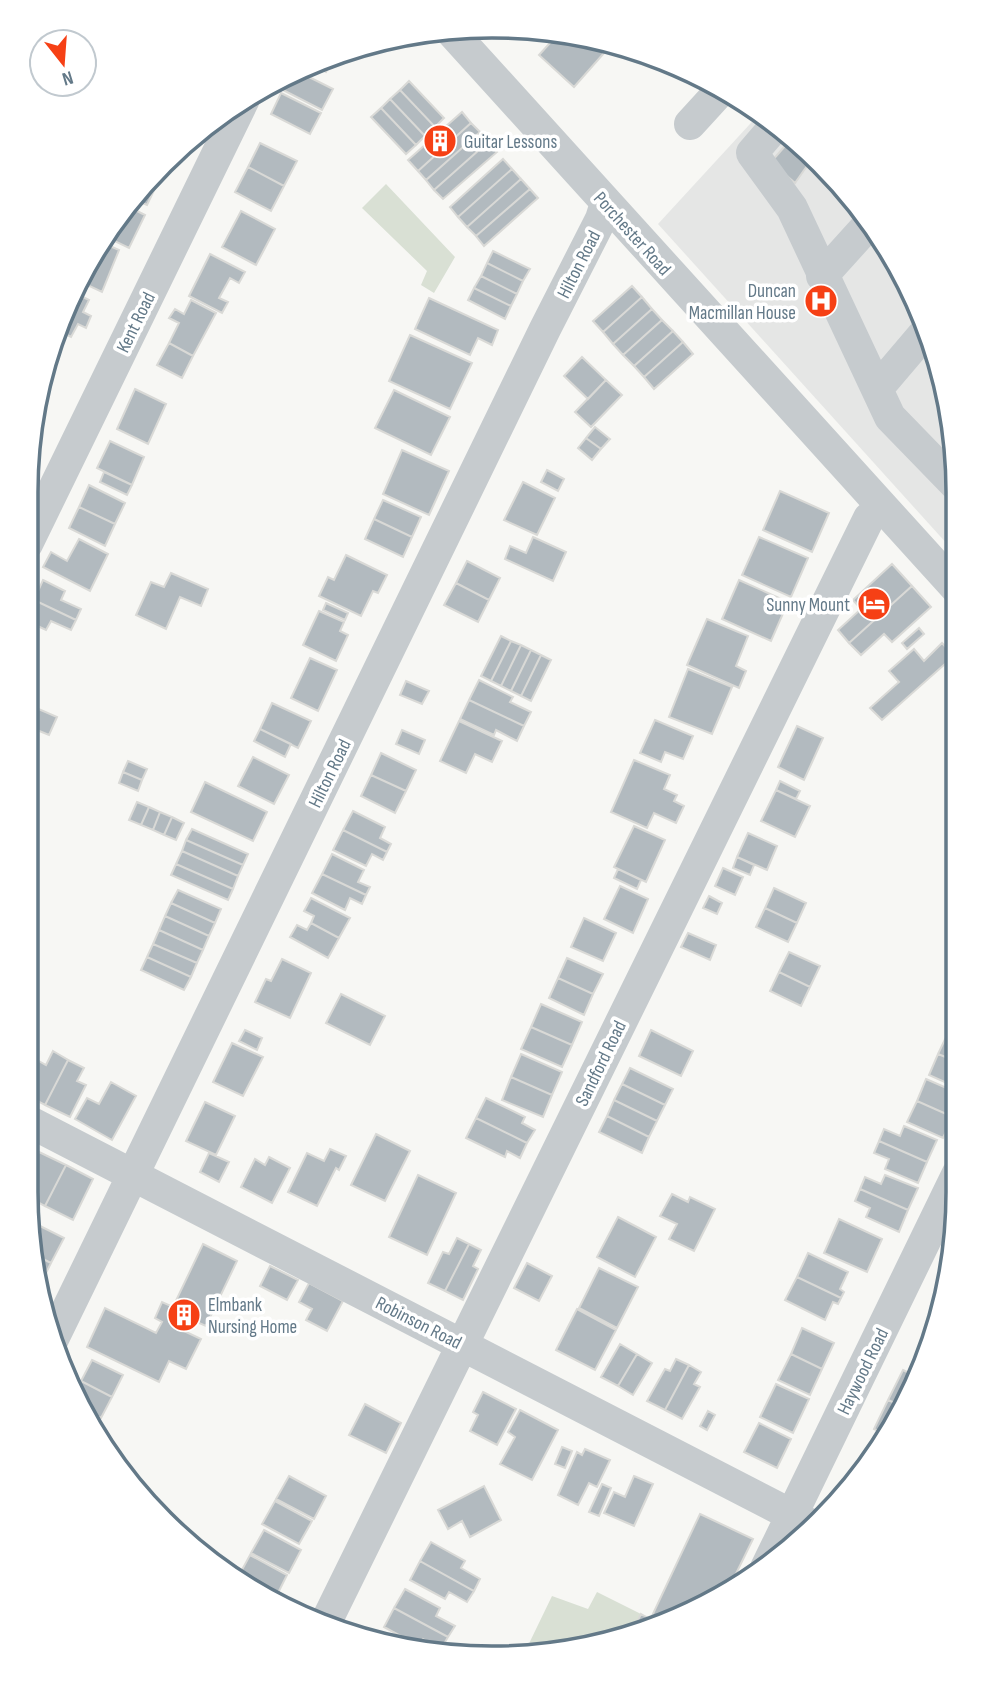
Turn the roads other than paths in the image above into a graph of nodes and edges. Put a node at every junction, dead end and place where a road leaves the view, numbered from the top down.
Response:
1 (459, 39) edge
2 (715, 96) edge
3 (234, 119) edge
4 (690, 124) dead end
5 (770, 132) edge
6 (606, 203) junction
7 (863, 230) edge
8 (822, 276) junction
9 (919, 339) edge
10 (877, 389) junction
11 (946, 475) edge
12 (881, 508) junction
13 (38, 521) edge
14 (946, 577) edge
15 (38, 1125) edge
16 (134, 1176) junction
17 (946, 1199) edge
18 (59, 1326) edge
19 (462, 1343) junction
20 (802, 1520) edge
21 (791, 1535) edge
22 (329, 1616) edge

1 - 6 street, Porchester Road
2 - 4 street
3 - 13 street, Kent Road
5 - 8 street
6 - 12 street, Porchester Road
6 - 16 street, Hilton Road
7 - 8 street
8 - 10 street
9 - 10 street
10 - 11 street
12 - 14 street, Porchester Road
12 - 19 street, Sandford Road
15 - 16 street, Robinson Road
16 - 18 street, Hilton Road
16 - 19 street, Robinson Road
17 - 20 street, Haywood Road
19 - 20 street, Robinson Road
19 - 22 street, Sandford Road
20 - 21 street, Haywood Road

